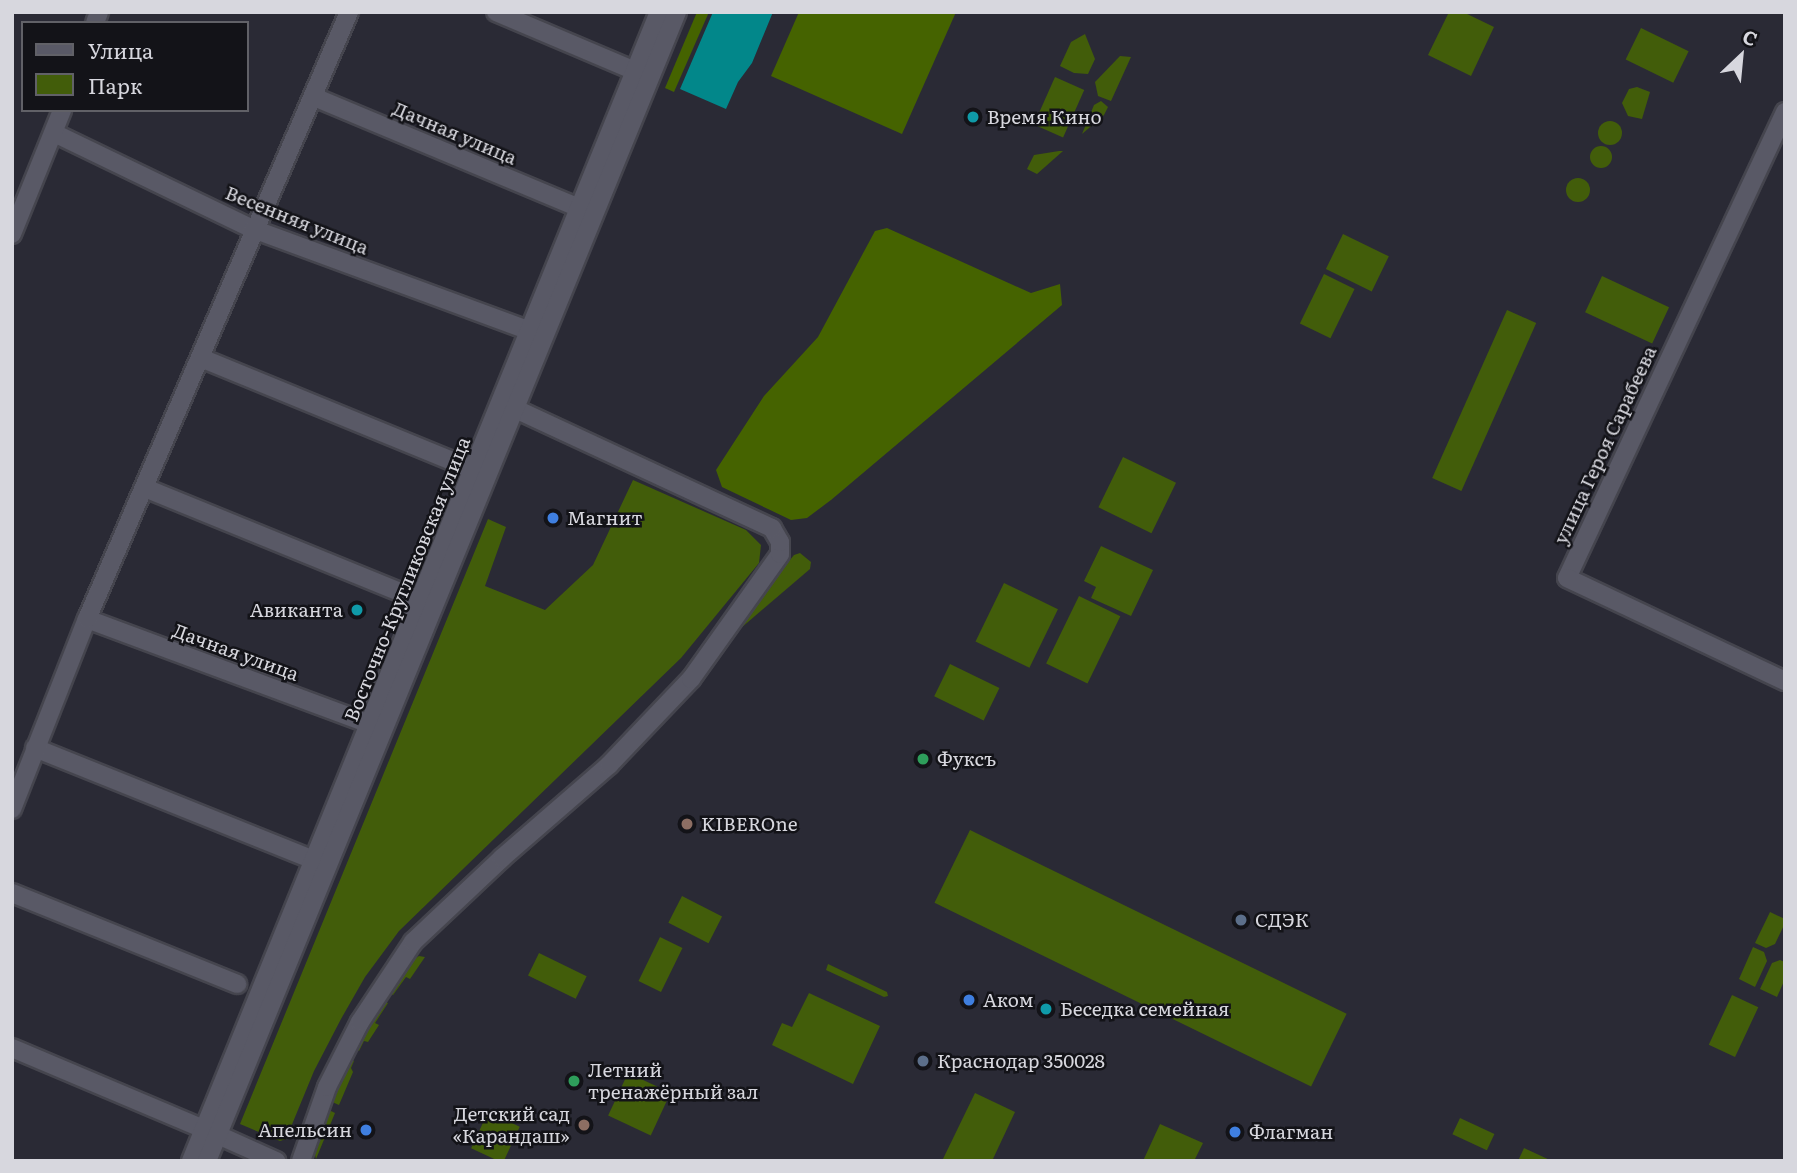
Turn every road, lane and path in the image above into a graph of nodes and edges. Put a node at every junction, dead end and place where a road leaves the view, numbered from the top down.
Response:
1 (349, 12) edge
2 (496, 12) edge
3 (659, 12) edge
4 (677, 12) edge
5 (635, 71) junction
6 (314, 97) junction
7 (61, 112) edge
8 (1785, 112) edge
9 (54, 133) junction
10 (579, 208) junction
11 (253, 229) junction
12 (12, 234) edge
13 (530, 331) junction
14 (201, 358) junction
15 (516, 409) junction
16 (474, 470) junction
17 (145, 488) junction
18 (420, 600) junction
19 (87, 620) junction
20 (1785, 681) edge
21 (370, 724) junction
22 (35, 748) junction
23 (12, 809) edge
24 (314, 860) junction
25 (12, 893) edge
26 (237, 984) dead end
27 (12, 1048) edge
28 (211, 1132) junction
29 (202, 1159) edge
30 (276, 1161) edge
31 (301, 1161) edge

1 - 6 street
2 - 5 street
3 - 5 street, Восточно-Кругликовская улица
4 - 15 street, Восточно-Кругликовская улица
5 - 10 street, Восточно-Кругликовская улица
6 - 10 street, Дачная улица
6 - 11 street
7 - 9 street
8 - 20 street, улица Героя Сарабеева
9 - 11 street, Весенняя улица
9 - 12 street
10 - 13 street, Восточно-Кругликовская улица
11 - 13 street, Весенняя улица
11 - 14 street
13 - 16 street, Восточно-Кругликовская улица
14 - 16 street
14 - 17 street
15 - 28 street, Восточно-Кругликовская улица
15 - 31 street
16 - 18 street, Восточно-Кругликовская улица
17 - 18 street
17 - 19 street
18 - 21 street, Восточно-Кругликовская улица
19 - 21 street, Дачная улица
19 - 22 street
21 - 24 street, Восточно-Кругликовская улица
22 - 23 street
22 - 24 street
24 - 28 street, Восточно-Кругликовская улица
25 - 26 street
27 - 28 street
28 - 29 street, Восточно-Кругликовская улица
28 - 30 street

